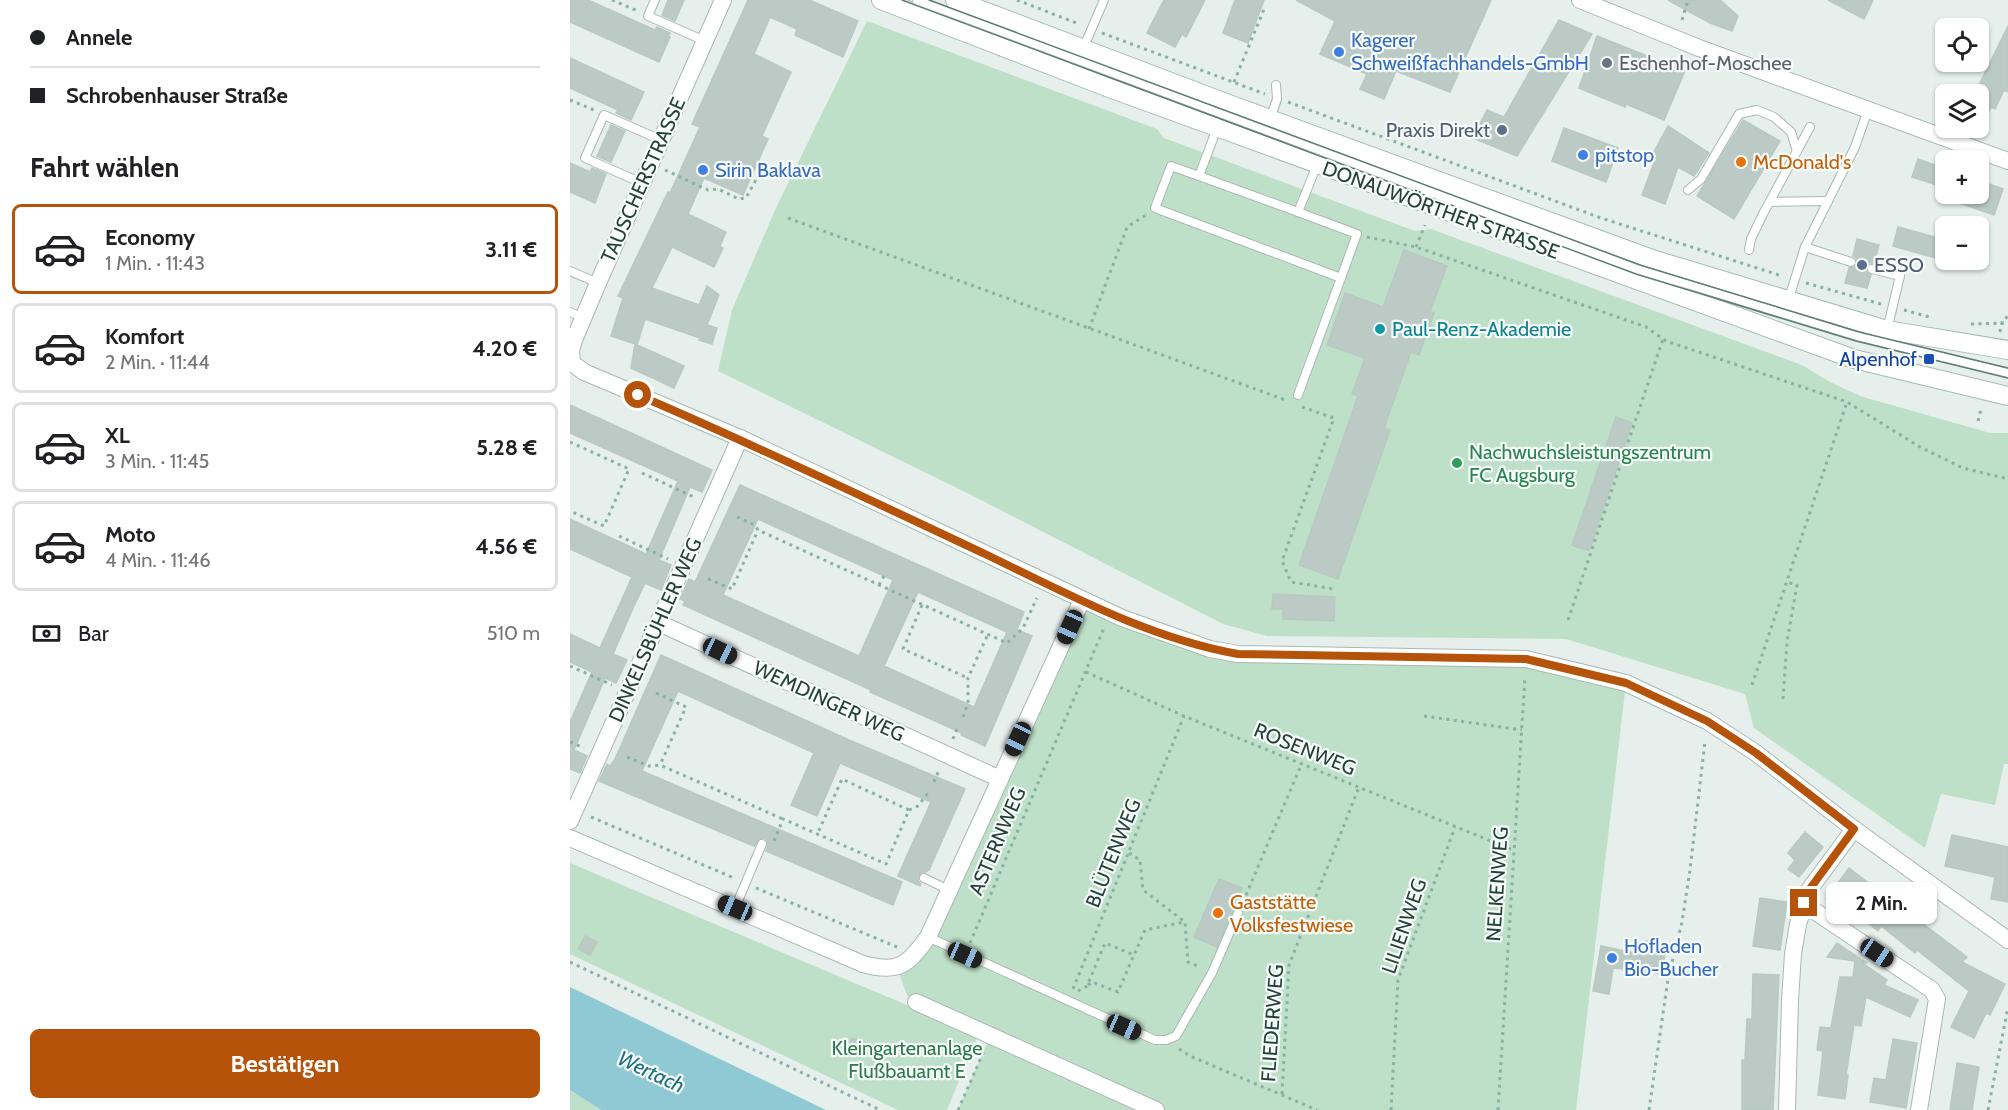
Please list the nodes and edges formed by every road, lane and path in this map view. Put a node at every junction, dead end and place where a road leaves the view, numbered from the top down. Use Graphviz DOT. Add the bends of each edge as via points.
graph roads {
  1 [pos="612,0"];
  2 [pos="655,0"];
  3 [pos="881,0"];
  4 [pos="917,0"];
  5 [pos="955,0"];
  6 [pos="1017,0"];
  7 [pos="1104,0"];
  8 [pos="1580,0"];
  9 [pos="1688,0"];
  10 [pos="720,1"];
  11 [pos="1265,7"];
  12 [pos="648,16"];
  13 [pos="1682,20"];
  14 [pos="1092,29"];
  15 [pos="705,41"];
  16 [pos="1083,49"];
  17 [pos="1234,82"];
  18 [pos="1276,85"];
  19 [pos="1277,99"];
  20 [pos="570,100"];
  21 [pos="1226,103"];
  22 [pos="1868,110"];
  23 [pos="604,115"];
  24 [pos="1270,119"];
  25 [pos="1810,127"];
  26 [pos="1217,128"];
  27 [pos="661,140"];
  28 [pos="1797,151"];
  29 [pos="2008,161"];
  30 [pos="651,163"];
  31 [pos="1317,165"];
  32 [pos="763,167"];
  33 [pos="1199,176"];
  34 [pos="642,183"];
  35 [pos="1688,190"];
  36 [pos="1828,201"];
  37 [pos="1770,202"];
  38 [pos="1155,208"];
  39 [pos="1298,212"];
  40 [pos="788,218"];
  41 [pos="1425,225"];
  42 [pos="1357,234"];
  43 [pos="1416,247"];
  44 [pos="1805,247"];
  45 [pos="1749,250"];
  46 [pos="1851,262"];
  47 [pos="1872,269"];
  48 [pos="570,271"];
  49 [pos="1341,278"];
  50 [pos="1794,280"];
  51 [pos="597,283"];
  52 [pos="1788,301"];
  53 [pos="1893,307"];
  54 [pos="577,315"];
  55 [pos="1938,319"];
  56 [pos="2008,323"];
  57 [pos="1960,325"];
  58 [pos="1089,330"];
  59 [pos="1887,330"];
  60 [pos="1662,339"];
  61 [pos="2008,350"];
  62 [pos="571,364"];
  63 [pos="2008,373"];
  64 [pos="1298,394"];
  65 [pos="2008,396"];
  66 [pos="1847,402"];
  67 [pos="740,438"];
  68 [pos="570,442"];
  69 [pos="642,473"];
  70 [pos="2008,479"];
  71 [pos="711,505"];
  72 [pos="570,511"];
  73 [pos="736,517"];
  74 [pos="758,530"];
  75 [pos="619,536"];
  76 [pos="684,566"];
  77 [pos="884,576"];
  78 [pos="708,579"];
  79 [pos="1044,582"];
  80 [pos="1787,582"];
  81 [pos="879,585"];
  82 [pos="1334,589"];
  83 [pos="1082,600"];
  84 [pos="922,605"];
  85 [pos="1568,620"];
  86 [pos="658,622"];
  87 [pos="1103,630"];
  88 [pos="988,634"];
  89 [pos="1526,659"];
  90 [pos="570,666"];
  91 [pos="1086,672"];
  92 [pos="968,678"];
  93 [pos="1524,678"];
  94 [pos="1536,681"];
  95 [pos="1752,685"];
  96 [pos="628,692"];
  97 [pos="656,693"];
  98 [pos="1783,699"];
  99 [pos="1184,716"];
  100 [pos="1424,716"];
  101 [pos="963,717"];
  102 [pos="1707,721"];
  103 [pos="1522,730"];
  104 [pos="627,757"];
  105 [pos="1302,763"];
  106 [pos="660,765"];
  107 [pos="1000,779"];
  108 [pos="1359,787"];
  109 [pos="928,793"];
  110 [pos="909,810"];
  111 [pos="783,819"];
  112 [pos="570,821"];
  113 [pos="1455,827"];
  114 [pos="1854,829"];
  115 [pos="817,835"];
  116 [pos="570,838"];
  117 [pos="762,844"];
  118 [pos="772,845"];
  119 [pos="1513,850"];
  120 [pos="1129,853"];
  121 [pos="924,878"];
  122 [pos="756,887"];
  123 [pos="949,890"];
  124 [pos="1804,903"];
  125 [pos="740,910"];
  126 [pos="1238,914"];
  127 [pos="1185,922"];
  128 [pos="928,937"];
  129 [pos="2008,940"];
  130 [pos="965,955"];
  131 [pos="1134,955"];
  132 [pos="570,962"];
  133 [pos="1212,973"];
  134 [pos="1087,986"];
  135 [pos="916,1002"];
  136 [pos="2008,1006"];
  137 [pos="991,1034"];
  138 [pos="1166,1040"];
  139 [pos="1282,1094"];
  140 [pos="880,1110"];
  141 [pos="958,1110"];
  142 [pos="1156,1110"];
  143 [pos="1317,1110"];
  144 [pos="1390,1110"];
  145 [pos="1498,1110"];
  146 [pos="1649,1110"];
  147 [pos="1787,1110"];
  148 [pos="1919,1110"];
  149 [pos="1988,1110"];
  1 -- 12 [label="path"];
  2 -- 12 [label="lane"];
  3 -- 26 [label="main road, DONAUWÖRTHER STRASSE"];
  4 -- 63 [label="lane" via="1638,269 1857,336"];
  5 -- 16 [label="main road, DONAUWÖRTHER STRASSE"];
  6 -- 14 [label="path"];
  7 -- 14 [label="lane"];
  8 -- 22 [label="street"];
  9 -- 13 [label="path"];
  10 -- 15 [label="street, TAUSCHERSTRASSE"];
  11 -- 17 [label="path"];
  12 -- 15 [label="lane"];
  14 -- 16 [label="lane"];
  14 -- 17 [label="path"];
  15 -- 27 [label="street, TAUSCHERSTRASSE"];
  16 -- 21 [label="main road, DONAUWÖRTHER STRASSE"];
  17 -- 19 [label="path"];
  17 -- 21 [label="path"];
  18 -- 19 [label="lane"];
  19 -- 24 [label="lane"];
  19 -- 50 [label="path" via="1600,218"];
  20 -- 23 [label="path"];
  21 -- 24 [label="main road, DONAUWÖRTHER STRASSE"];
  22 -- 29 [label="street"];
  22 -- 36 [label="lane"];
  23 -- 27 [label="lane"];
  23 -- 34 [label="lane" via="585,158"];
  24 -- 52 [label="main road, DONAUWÖRTHER STRASSE" via="1652,259"];
  25 -- 28 [label="lane"];
  26 -- 31 [label="main road, DONAUWÖRTHER STRASSE"];
  26 -- 33 [label="lane"];
  27 -- 30 [label="street, TAUSCHERSTRASSE"];
  28 -- 35 [label="lane" via="1791,132 1774,117 1757,110 1739,114 1701,179"];
  28 -- 37 [label="lane"];
  30 -- 32 [label="path" via="708,190 718,189 739,199 746,198"];
  30 -- 34 [label="street, TAUSCHERSTRASSE"];
  31 -- 39 [label="lane"];
  31 -- 65 [label="main road, DONAUWÖRTHER STRASSE" via="1854,359"];
  33 -- 38 [label="lane" via="1171,166"];
  33 -- 39 [label="lane"];
  34 -- 51 [label="street, TAUSCHERSTRASSE"];
  36 -- 37 [label="lane"];
  36 -- 44 [label="lane"];
  37 -- 45 [label="lane"];
  38 -- 49 [label="lane"];
  38 -- 58 [label="path" via="1127,227"];
  39 -- 42 [label="lane"];
  40 -- 58 [label="path"];
  41 -- 43 [label="path"];
  42 -- 43 [label="path"];
  42 -- 49 [label="lane"];
  43 -- 60 [label="path" via="1646,327"];
  44 -- 46 [label="lane"];
  44 -- 50 [label="lane"];
  47 -- 53 [label="lane" via="1900,276"];
  48 -- 51 [label="lane"];
  49 -- 64 [label="lane"];
  50 -- 52 [label="lane"];
  50 -- 53 [label="path"];
  51 -- 54 [label="street, TAUSCHERSTRASSE"];
  52 -- 59 [label="main road, DONAUWÖRTHER STRASSE"];
  53 -- 55 [label="path"];
  53 -- 59 [label="lane"];
  54 -- 62 [label="street, TAUSCHERSTRASSE"];
  56 -- 57 [label="path"];
  58 -- 82 [label="path" via="1334,418 1282,561 1291,582"];
  59 -- 61 [label="main road, DONAUWÖRTHER STRASSE"];
  60 -- 66 [label="path"];
  60 -- 85 [label="path"];
  62 -- 67 [label="street"];
  66 -- 70 [label="path" via="1920,447 1963,468"];
  66 -- 80 [label="path"];
  67 -- 71 [label="street, DINKELSBÜHLER WEG"];
  67 -- 79 [label="street"];
  68 -- 72 [label="path" via="629,469 604,526"];
  69 -- 71 [label="path"];
  71 -- 76 [label="street, DINKELSBÜHLER WEG"];
  73 -- 74 [label="path"];
  74 -- 78 [label="path" via="732,589"];
  74 -- 81 [label="path"];
  75 -- 76 [label="path"];
  76 -- 86 [label="street, DINKELSBÜHLER WEG"];
  77 -- 81 [label="path"];
  79 -- 83 [label="street"];
  79 -- 88 [label="path" via="1023,628 1008,643"];
  80 -- 95 [label="path"];
  80 -- 98 [label="path" via="1797,585 1786,642"];
  81 -- 84 [label="path"];
  83 -- 89 [label="street" via="1210,649 1238,654"];
  83 -- 107 [label="street"];
  84 -- 88 [label="path"];
  84 -- 92 [label="path" via="903,649"];
  86 -- 96 [label="street, DINKELSBÜHLER WEG"];
  86 -- 107 [label="street, WEMDINGER WEG"];
  87 -- 91 [label="path, ASTERNWEG"];
  88 -- 92 [label="path"];
  89 -- 93 [label="path, NELKENWEG"];
  89 -- 102 [label="street" via="1626,683"];
  90 -- 96 [label="path"];
  91 -- 99 [label="path, ROSENWEG"];
  91 -- 130 [label="path, ASTERNWEG"];
  92 -- 101 [label="path" via="968,703"];
  93 -- 94 [label="path"];
  93 -- 103 [label="path, NELKENWEG"];
  96 -- 112 [label="street, DINKELSBÜHLER WEG"];
  97 -- 106 [label="path" via="686,707"];
  99 -- 105 [label="path, ROSENWEG"];
  99 -- 120 [label="path, BLÜTENWEG"];
  100 -- 103 [label="path"];
  102 -- 114 [label="street" via="1756,753"];
  102 -- 146 [label="path" via="1690,870 1668,979"];
  103 -- 119 [label="path, NELKENWEG"];
  104 -- 106 [label="path" via="649,766"];
  105 -- 108 [label="path, ROSENWEG"];
  105 -- 126 [label="path"];
  106 -- 111 [label="path"];
  107 -- 123 [label="street"];
  108 -- 113 [label="path, ROSENWEG"];
  108 -- 139 [label="path, FLIEDERWEG" via="1289,965"];
  109 -- 110 [label="path" via="918,806"];
  110 -- 115 [label="path" via="886,864"];
  110 -- 115 [label="path" via="842,779"];
  111 -- 115 [label="path"];
  111 -- 118 [label="path"];
  113 -- 119 [label="path, ROSENWEG"];
  113 -- 144 [label="path, LILIENWEG" via="1398,980"];
  114 -- 124 [label="street" via="1809,890"];
  114 -- 129 [label="street"];
  116 -- 125 [label="street"];
  117 -- 125 [label="lane"];
  119 -- 145 [label="path, NELKENWEG"];
  120 -- 127 [label="path" via="1140,860 1143,890"];
  120 -- 134 [label="path, BLÜTENWEG" via="1073,991"];
  121 -- 123 [label="lane"];
  122 -- 125 [label="path"];
  123 -- 128 [label="street"];
  124 -- 147 [label="street" via="1793,954"];
  124 -- 148 [label="street" via="1932,990 1936,999"];
  125 -- 128 [label="street" via="879,969 905,964"];
  126 -- 133 [label="lane"];
  127 -- 131 [label="path" via="1145,930"];
  127 -- 133 [label="path" via="1188,962"];
  128 -- 130 [label="lane"];
  130 -- 138 [label="lane" via="1155,1040"];
  131 -- 134 [label="path" via="1118,992 1092,982"];
  131 -- 134 [label="path" via="1105,943"];
  132 -- 140 [label="path"];
  133 -- 138 [label="lane" via="1176,1036"];
  135 -- 137 [label="street"];
  136 -- 149 [label="path"];
  137 -- 141 [label="path"];
  137 -- 142 [label="street"];
  138 -- 139 [label="path" via="1190,1056"];
  139 -- 143 [label="path"];
}
